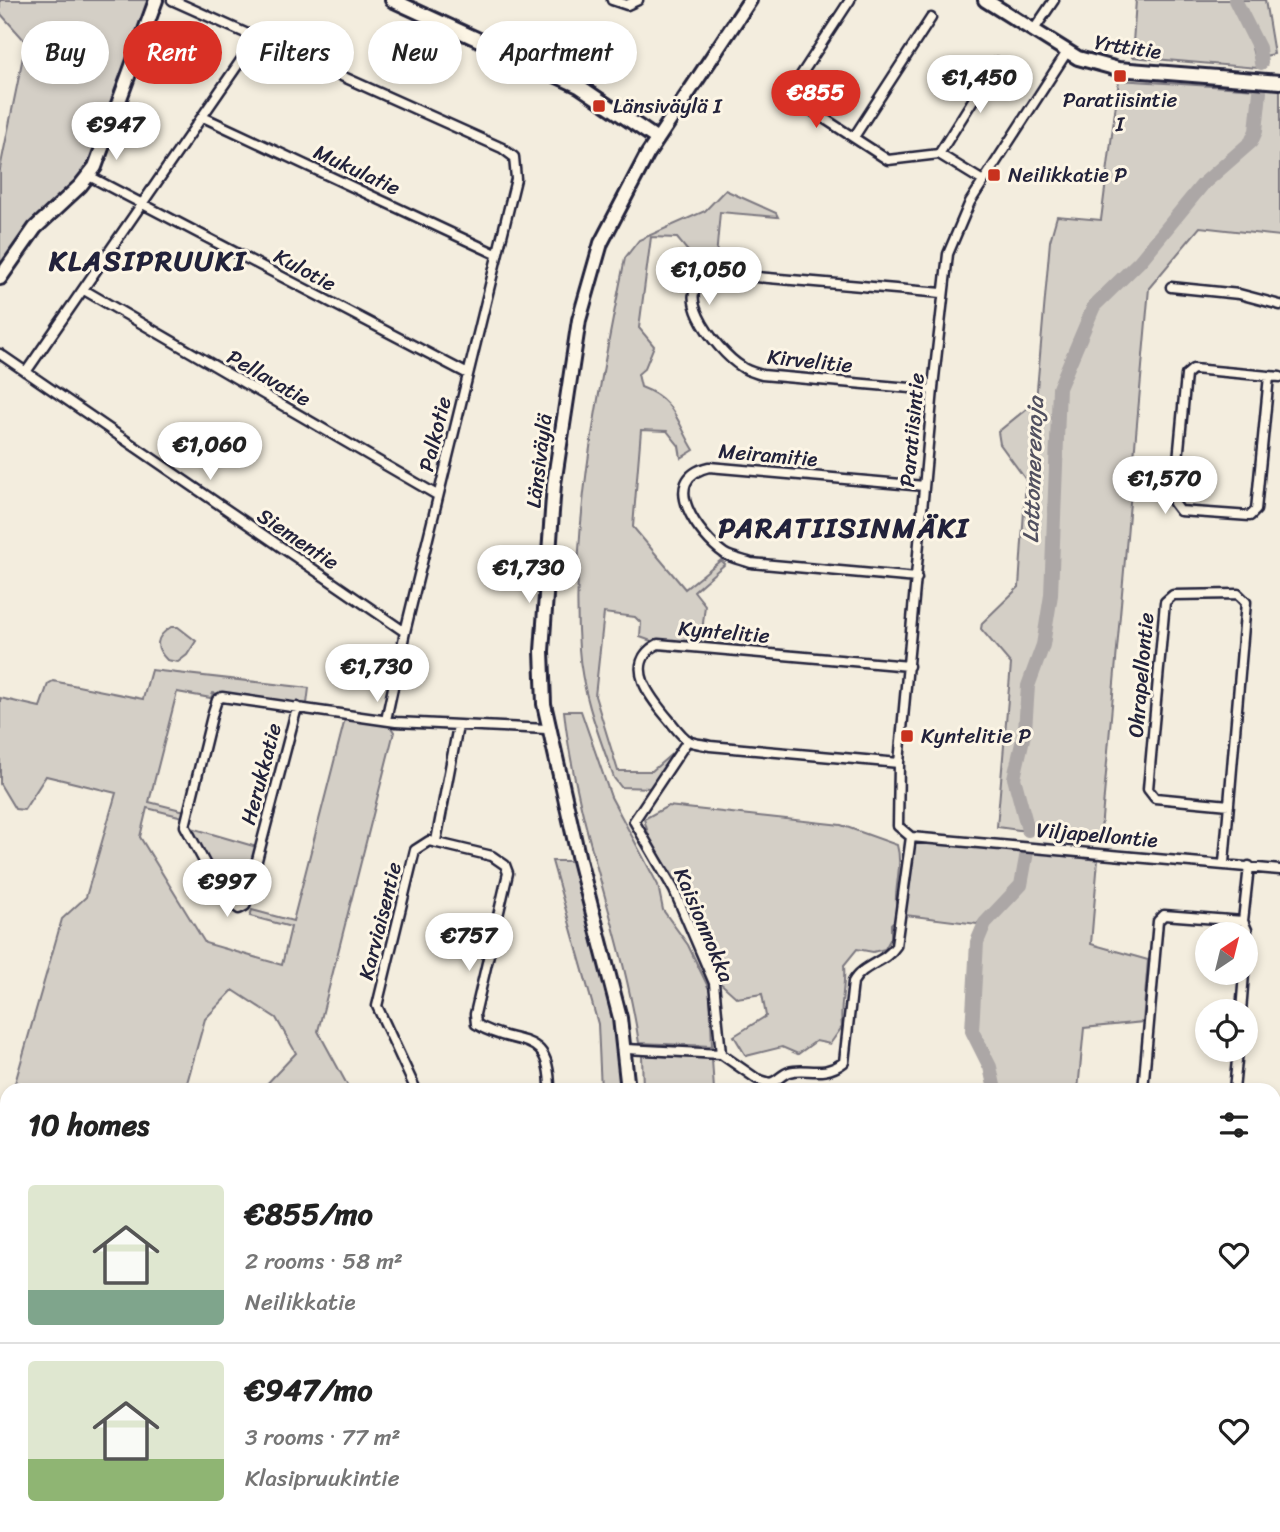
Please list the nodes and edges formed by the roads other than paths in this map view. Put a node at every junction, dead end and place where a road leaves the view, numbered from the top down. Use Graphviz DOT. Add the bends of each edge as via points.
graph roads {
  1 [pos="156,0"];
  2 [pos="172,0"];
  3 [pos="392,0"];
  4 [pos="612,0"];
  5 [pos="638,0"];
  6 [pos="750,0"];
  7 [pos="850,0"];
  8 [pos="985,0"];
  9 [pos="1054,0"];
  10 [pos="931,18"];
  11 [pos="236,28"];
  12 [pos="1033,31"];
  13 [pos="1067,52"];
  14 [pos="997,62"];
  15 [pos="236,68"];
  16 [pos="354,81"];
  17 [pos="1280,82"];
  18 [pos="203,117"];
  19 [pos="854,137"];
  20 [pos="657,139"];
  21 [pos="939,154"];
  22 [pos="89,176"];
  23 [pos="983,181"];
  24 [pos="142,205"];
  25 [pos="496,254"];
  26 [pos="0,278"];
  27 [pos="1171,287"];
  28 [pos="84,290"];
  29 [pos="942,293"];
  30 [pos="1280,305"];
  31 [pos="0,355"];
  32 [pos="26,372"];
  33 [pos="468,374"];
  34 [pos="1269,376"];
  35 [pos="1280,377"];
  36 [pos="933,390"];
  37 [pos="924,486"];
  38 [pos="438,495"];
  39 [pos="916,578"];
  40 [pos="405,632"];
  41 [pos="909,666"];
  42 [pos="297,707"];
  43 [pos="386,720"];
  44 [pos="458,726"];
  45 [pos="547,729"];
  46 [pos="688,740"];
  47 [pos="899,763"];
  48 [pos="1229,805"];
  49 [pos="911,837"];
  50 [pos="436,842"];
  51 [pos="1224,863"];
  52 [pos="1249,866"];
  53 [pos="1280,870"];
  54 [pos="1243,921"];
  55 [pos="626,1049"];
  56 [pos="721,1054"];
  57 [pos="1237,1062"];
  58 [pos="413,1083"];
  59 [pos="550,1083"];
  60 [pos="628,1083"];
  61 [pos="1144,1083"];
  62 [pos="1235,1083"];
  1 -- 22 [label="main road" via="102,153"];
  2 -- 11 [label="street"];
  3 -- 20 [label="main road" via="579,86"];
  4 -- 5 [label="street" via="627,5"];
  6 -- 20 [label="main road, Länsiväylä"];
  7 -- 19 [label="street" via="788,95"];
  8 -- 12 [label="main road, Yrttitie"];
  9 -- 12 [label="street"];
  10 -- 19 [label="street"];
  12 -- 13 [label="main road, Yrttitie"];
  13 -- 17 [label="main road, Yrttitie" via="1118,69"];
  13 -- 23 [label="street, Paratiisintie"];
  14 -- 21 [label="street"];
  15 -- 18 [label="street"];
  16 -- 25 [label="street, Palkotie" via="514,157 516,179"];
  18 -- 24 [label="street"];
  18 -- 25 [label="street, Mukulatie"];
  19 -- 21 [label="street" via="888,160"];
  20 -- 45 [label="main road, Länsiväylä" via="601,243 579,320 554,484 542,651"];
  21 -- 23 [label="street"];
  22 -- 24 [label="street, Kulotie"];
  22 -- 26 [label="main road" via="35,228"];
  23 -- 29 [label="street, Paratiisintie" via="948,254"];
  24 -- 28 [label="street"];
  24 -- 33 [label="street, Kulotie"];
  25 -- 33 [label="street, Palkotie"];
  27 -- 30 [label="street" via="1239,293"];
  28 -- 32 [label="street"];
  28 -- 38 [label="street, Pellavatie"];
  29 -- 36 [label="street, Paratiisintie"];
  29 -- 36 [label="street, Kirvelitie" via="721,274 701,280 693,301 697,316 743,368 762,375"];
  31 -- 32 [label="street, Siementie"];
  32 -- 40 [label="street, Siementie"];
  33 -- 38 [label="street, Palkotie"];
  34 -- 34 [label="street" via="1193,369 1186,375 1174,503 1180,511 1250,516 1255,510"];
  34 -- 35 [label="street"];
  36 -- 37 [label="street, Paratiisintie"];
  37 -- 39 [label="street, Paratiisintie"];
  37 -- 39 [label="street, Meiramitie" via="709,467 695,470 685,482 683,497 688,510 726,555 751,563"];
  38 -- 40 [label="street, Palkotie"];
  39 -- 41 [label="street, Paratiisintie"];
  40 -- 43 [label="street, Palkotie"];
  41 -- 46 [label="street, Kyntelitie" via="658,645 644,658 640,680 647,695"];
  41 -- 47 [label="street, Paratiisintie"];
  42 -- 42 [label="street, Herukkatie" via="217,700 185,826 223,897 239,909 245,906"];
  42 -- 43 [label="street"];
  43 -- 44 [label="street"];
  44 -- 45 [label="street"];
  44 -- 50 [label="street"];
  45 -- 55 [label="main road, Länsiväylä"];
  46 -- 47 [label="street" via="710,746"];
  46 -- 56 [label="street, Kaisionnokka" via="634,821 674,890 714,982"];
  47 -- 49 [label="street, Paratiisintie" via="897,819 902,833"];
  48 -- 48 [label="street, Ohrapellontie" via="1246,603 1238,594 1172,595 1165,602 1148,789 1155,798"];
  48 -- 51 [label="street, Ohrapellontie"];
  49 -- 51 [label="street, Viljapellontie"];
  49 -- 56 [label="street" via="896,946 853,982 844,1062 816,1072 790,1071 770,1083"];
  50 -- 58 [label="street, Karviaisentie" via="415,849 377,1006"];
  50 -- 59 [label="street" via="492,856 505,865 508,873 476,1024 534,1042 546,1054"];
  51 -- 52 [label="street, Viljapellontie"];
  52 -- 53 [label="street, Viljapellontie"];
  52 -- 54 [label="street"];
  54 -- 61 [label="street" via="1164,915 1158,921"];
  55 -- 56 [label="street"];
  55 -- 60 [label="main road, Länsiväylä"];
  57 -- 62 [label="street"];
}
